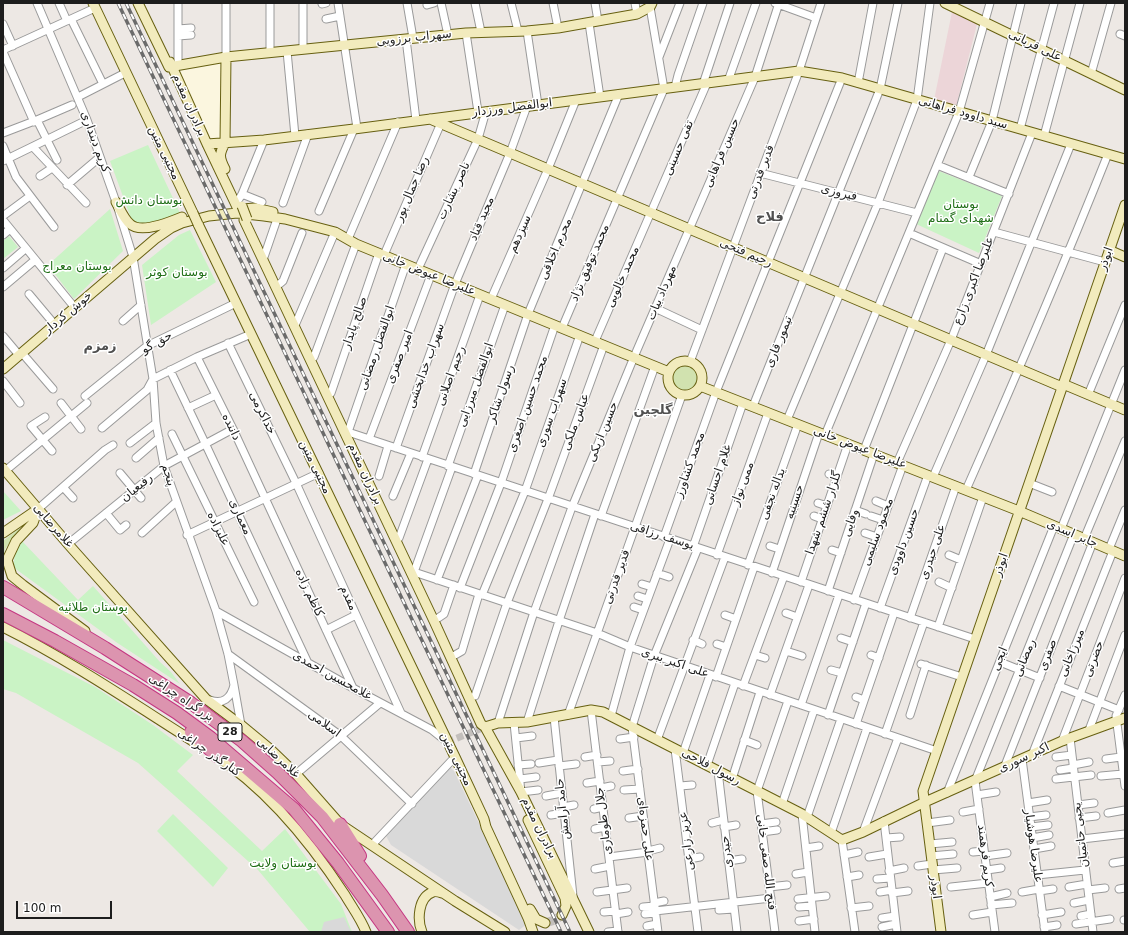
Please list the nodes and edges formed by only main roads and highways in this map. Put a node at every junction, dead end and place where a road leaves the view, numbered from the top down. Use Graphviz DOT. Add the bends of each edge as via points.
graph roads {
  1 [pos="3,587"];
  2 [pos="3,614"];
  3 [pos="94,662"];
  4 [pos="217,756"];
  5 [pos="340,824"];
  6 [pos="338,863"];
  7 [pos="382,895"];
  8 [pos="380,932"];
  9 [pos="388,932"];
  10 [pos="408,932"];
  1 -- 7 [label="highway, بزرگراه چراغی / 28" via="191,703 242,741 322,817"];
  2 -- 3 [label="highway, بزرگراه چراغی / 28"];
  3 -- 4 [label="highway" via="122,686 195,735"];
  3 -- 6 [label="highway, بزرگراه چراغی / 28" via="177,713 212,738 294,809"];
  5 -- 7 [label="highway"];
  6 -- 8 [label="highway, بزرگراه چراغی" via="339,870"];
  6 -- 9 [label="highway, بزرگراه چراغی / 28"];
  7 -- 10 [label="highway, بزرگراه چراغی / 28"];
}
